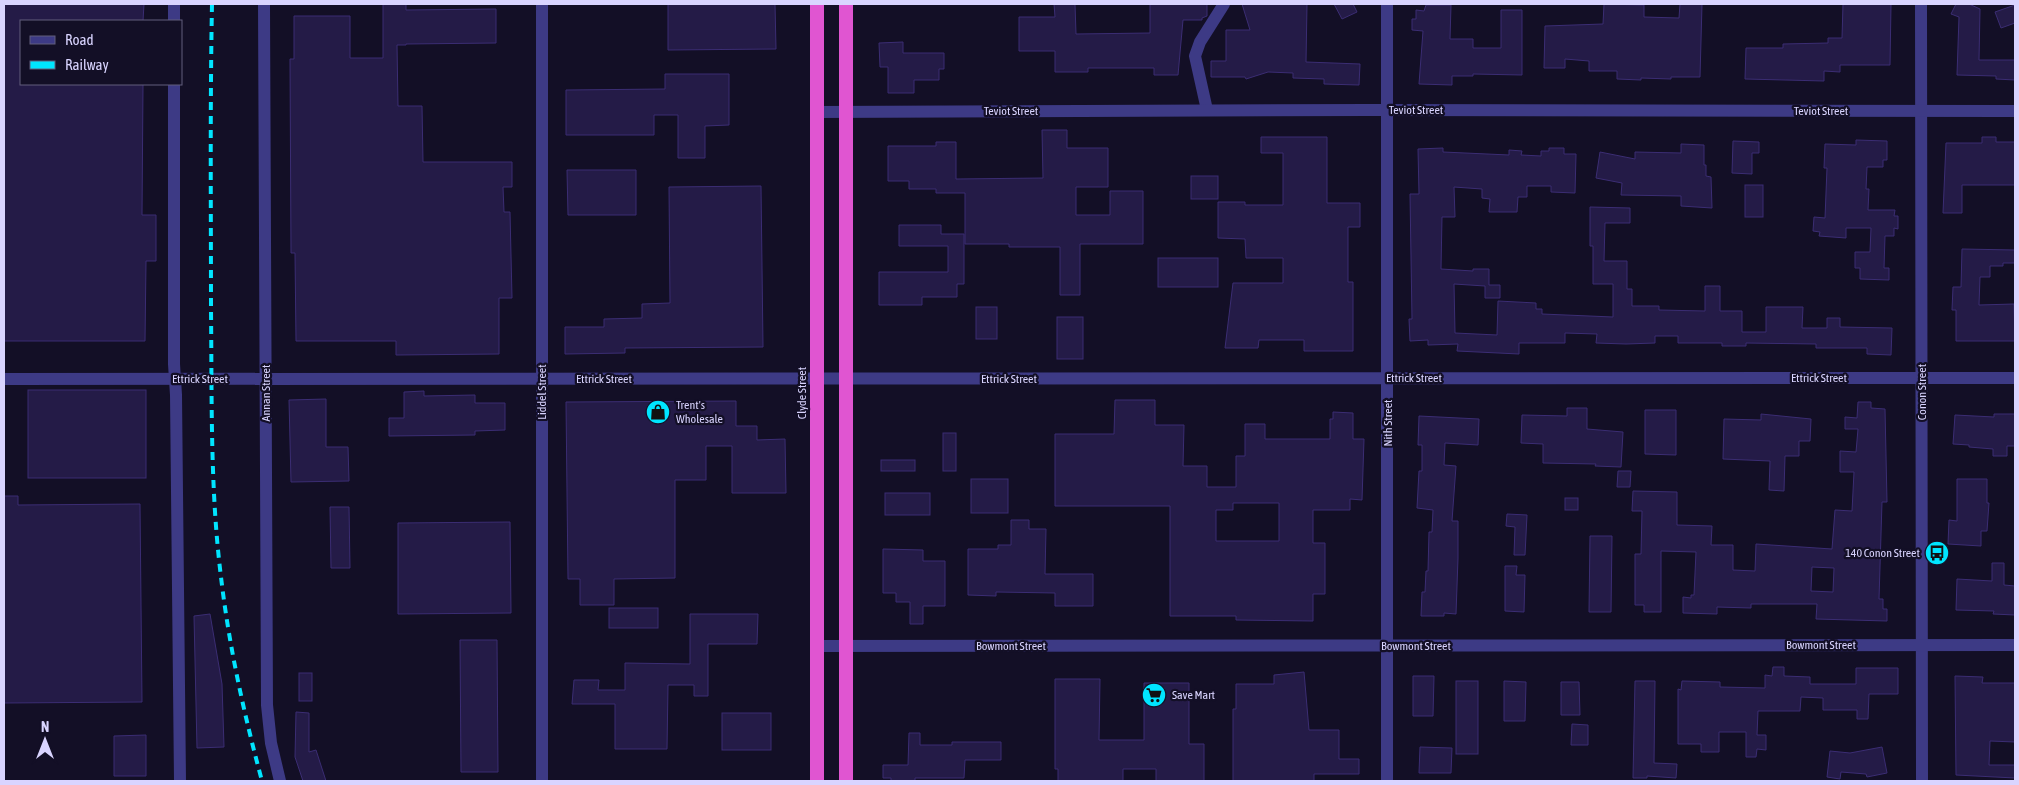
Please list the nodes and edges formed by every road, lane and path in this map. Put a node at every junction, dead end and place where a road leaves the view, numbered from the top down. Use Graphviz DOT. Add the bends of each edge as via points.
graph roads {
  1 [pos="174,4"];
  2 [pos="264,4"];
  3 [pos="542,4"];
  4 [pos="818,4"];
  5 [pos="846,4"];
  6 [pos="1224,4"];
  7 [pos="1387,4"];
  8 [pos="1921,4"];
  9 [pos="174,20"];
  10 [pos="174,85"];
  11 [pos="1207,110"];
  12 [pos="1387,110"];
  13 [pos="1922,111"];
  14 [pos="2015,111"];
  15 [pos="817,112"];
  16 [pos="846,112"];
  17 [pos="1388,378"];
  18 [pos="1922,378"];
  19 [pos="2015,378"];
  20 [pos="4,379"];
  21 [pos="175,379"];
  22 [pos="266,379"];
  23 [pos="542,379"];
  24 [pos="817,379"];
  25 [pos="846,379"];
  26 [pos="1922,645"];
  27 [pos="2015,645"];
  28 [pos="817,646"];
  29 [pos="846,646"];
  30 [pos="1387,646"];
  31 [pos="180,781"];
  32 [pos="280,781"];
  33 [pos="542,781"];
  34 [pos="817,781"];
  35 [pos="846,781"];
  36 [pos="1387,781"];
  37 [pos="1922,781"];
  1 -- 9 [label="street"];
  2 -- 22 [label="street, Annan Street"];
  3 -- 23 [label="street, Liddel Street"];
  4 -- 15 [label="highway, Clyde Street"];
  5 -- 16 [label="highway"];
  6 -- 11 [label="street" via="1195,56"];
  7 -- 12 [label="street, Nith Street"];
  8 -- 13 [label="street, Conon Street"];
  10 -- 21 [label="street"];
  11 -- 12 [label="street, Teviot Street"];
  11 -- 16 [label="street, Teviot Street"];
  12 -- 13 [label="street, Teviot Street"];
  12 -- 17 [label="street, Nith Street"];
  13 -- 14 [label="street, Teviot Street"];
  13 -- 18 [label="street, Conon Street"];
  15 -- 16 [label="street, Teviot Street"];
  15 -- 24 [label="highway, Clyde Street"];
  16 -- 25 [label="highway"];
  17 -- 18 [label="street, Ettrick Street"];
  17 -- 25 [label="street, Ettrick Street"];
  17 -- 30 [label="street, Nith Street"];
  18 -- 19 [label="street, Ettrick Street"];
  18 -- 26 [label="street, Conon Street"];
  20 -- 21 [label="street, Ettrick Street"];
  21 -- 22 [label="street, Ettrick Street"];
  21 -- 31 [label="street"];
  22 -- 23 [label="street, Ettrick Street"];
  22 -- 32 [label="street, Annan Street" via="267,705"];
  23 -- 24 [label="street, Ettrick Street"];
  23 -- 33 [label="street, Liddel Street"];
  24 -- 25 [label="street, Ettrick Street"];
  24 -- 28 [label="highway, Clyde Street"];
  25 -- 29 [label="highway"];
  26 -- 27 [label="street, Bowmont Street"];
  26 -- 30 [label="street, Bowmont Street"];
  26 -- 37 [label="street, Conon Street"];
  28 -- 29 [label="street, Bowmont Street"];
  28 -- 34 [label="highway, Clyde Street"];
  29 -- 30 [label="street, Bowmont Street"];
  29 -- 35 [label="highway"];
  30 -- 36 [label="street, Nith Street"];
}
